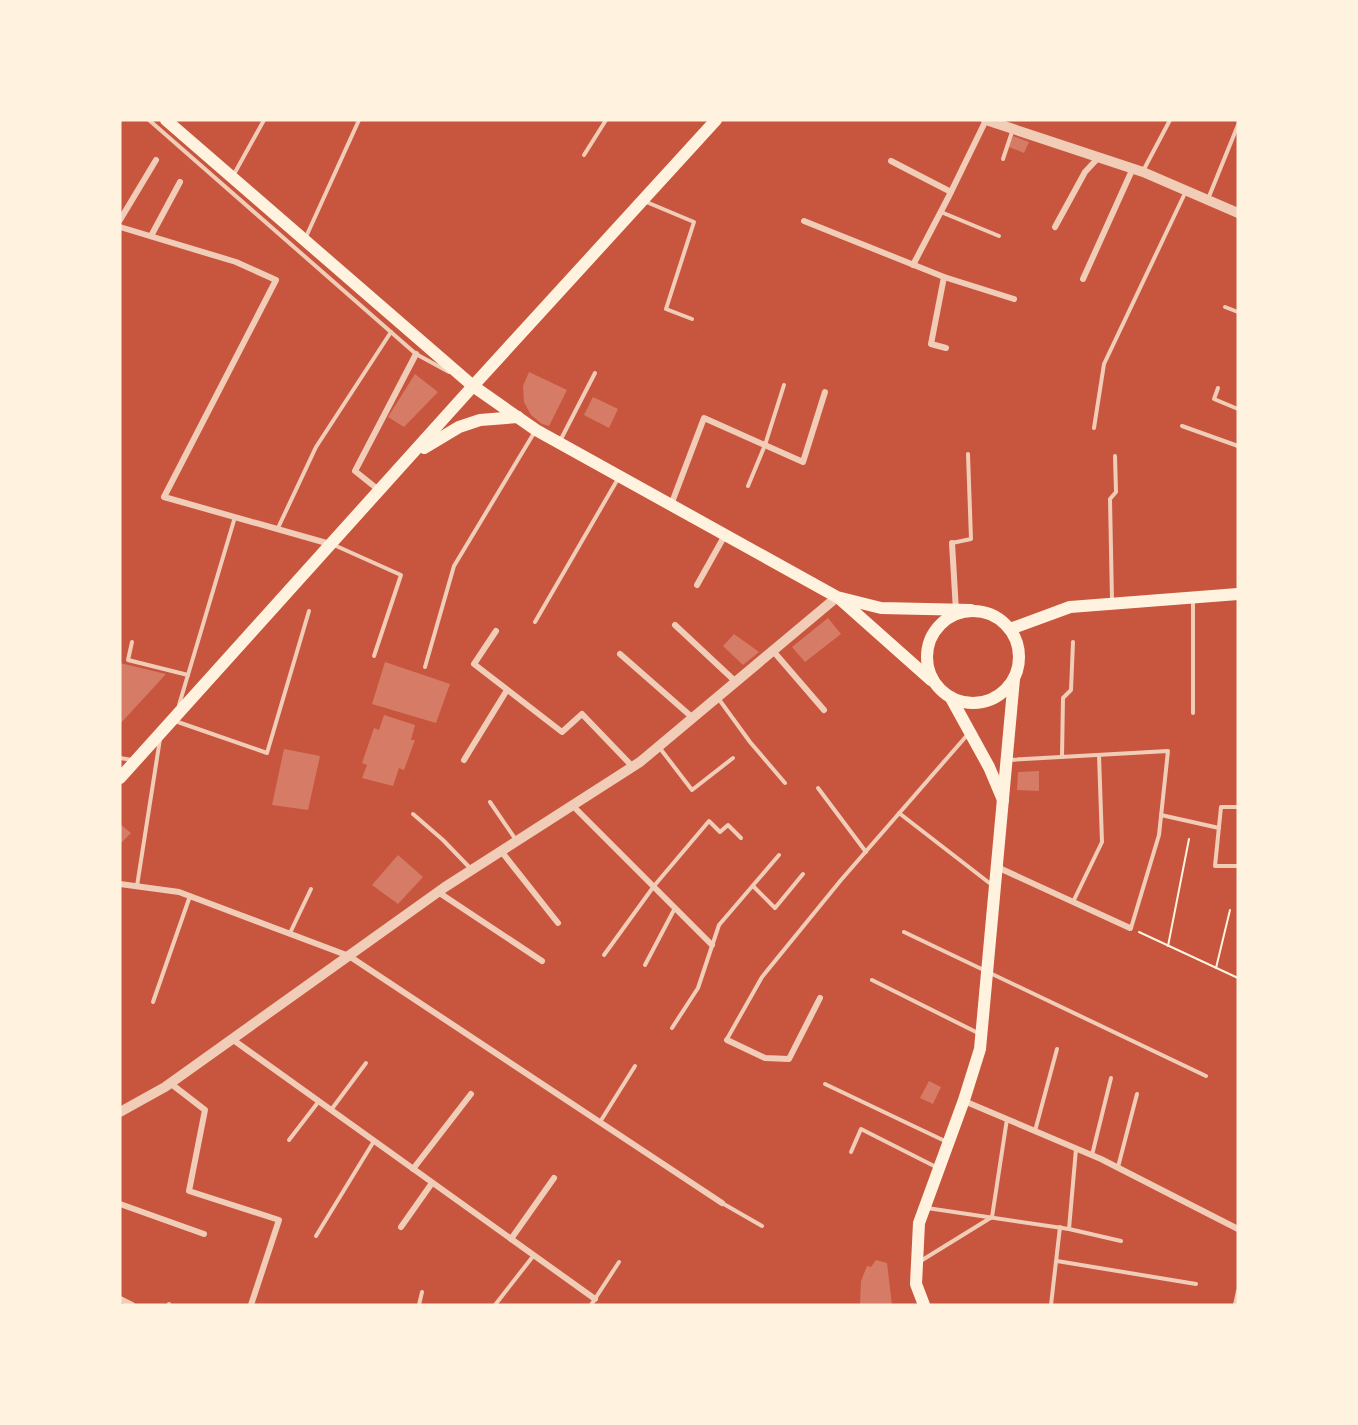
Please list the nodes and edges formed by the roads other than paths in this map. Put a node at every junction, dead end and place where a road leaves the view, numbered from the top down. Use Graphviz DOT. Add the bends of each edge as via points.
graph roads {
  1 [pos="149,120"];
  2 [pos="264,120"];
  3 [pos="358,120"];
  4 [pos="606,120"];
  5 [pos="716,120"];
  6 [pos="986,120"];
  7 [pos="1170,120"];
  8 [pos="171,122"];
  9 [pos="1238,125"];
  10 [pos="1013,129"];
  11 [pos="584,155"];
  12 [pos="1099,157"];
  13 [pos="1003,159"];
  14 [pos="156,160"];
  15 [pos="891,161"];
  16 [pos="1138,170"];
  17 [pos="232,177"];
  18 [pos="180,182"];
  19 [pos="1186,190"];
  20 [pos="951,192"];
  21 [pos="643,200"];
  22 [pos="1208,200"];
  23 [pos="941,212"];
  24 [pos="1238,213"];
  25 [pos="120,220"];
  26 [pos="804,221"];
  27 [pos="120,227"];
  28 [pos="1055,227"];
  29 [pos="151,236"];
  30 [pos="999,236"];
  31 [pos="304,239"];
  32 [pos="913,265"];
  33 [pos="944,277"];
  34 [pos="1083,279"];
  35 [pos="1014,299"];
  36 [pos="1225,306"];
  37 [pos="1238,312"];
  38 [pos="692,319"];
  39 [pos="391,332"];
  40 [pos="946,348"];
  41 [pos="416,354"];
  42 [pos="595,373"];
  43 [pos="784,385"];
  44 [pos="472,386"];
  45 [pos="1218,388"];
  46 [pos="825,392"];
  47 [pos="1238,409"];
  48 [pos="518,417"];
  49 [pos="1182,426"];
  50 [pos="1094,428"];
  51 [pos="536,429"];
  52 [pos="560,442"];
  53 [pos="765,445"];
  54 [pos="1238,446"];
  55 [pos="968,454"];
  56 [pos="1115,456"];
  57 [pos="402,466"];
  58 [pos="620,477"];
  59 [pos="748,486"];
  60 [pos="380,490"];
  61 [pos="671,505"];
  62 [pos="235,517"];
  63 [pos="277,529"];
  64 [pos="725,535"];
  65 [pos="952,543"];
  66 [pos="331,544"];
  67 [pos="697,585"];
  68 [pos="1238,594"];
  69 [pos="837,597"];
  70 [pos="1192,598"];
  71 [pos="1112,604"];
  72 [pos="971,610"];
  73 [pos="309,611"];
  74 [pos="956,611"];
  75 [pos="535,622"];
  76 [pos="675,625"];
  77 [pos="1010,629"];
  78 [pos="496,631"];
  79 [pos="132,642"];
  80 [pos="1073,642"];
  81 [pos="774,652"];
  82 [pos="620,654"];
  83 [pos="374,656"];
  84 [pos="425,667"];
  85 [pos="188,675"];
  86 [pos="1014,679"];
  87 [pos="736,682"];
  88 [pos="933,682"];
  89 [pos="507,690"];
  90 [pos="718,698"];
  91 [pos="951,698"];
  92 [pos="824,710"];
  93 [pos="1193,712"];
  94 [pos="174,717"];
  95 [pos="693,718"];
  96 [pos="161,732"];
  97 [pos="969,732"];
  98 [pos="659,746"];
  99 [pos="1099,755"];
  100 [pos="1062,757"];
  101 [pos="120,758"];
  102 [pos="733,758"];
  103 [pos="136,760"];
  104 [pos="464,760"];
  105 [pos="1006,760"];
  106 [pos="632,766"];
  107 [pos="120,778"];
  108 [pos="785,783"];
  109 [pos="818,788"];
  110 [pos="1003,801"];
  111 [pos="490,802"];
  112 [pos="572,805"];
  113 [pos="1238,807"];
  114 [pos="899,813"];
  115 [pos="413,814"];
  116 [pos="1161,815"];
  117 [pos="1219,828"];
  118 [pos="741,838"];
  119 [pos="517,840"];
  120 [pos="501,851"];
  121 [pos="866,852"];
  122 [pos="779,855"];
  123 [pos="1238,866"];
  124 [pos="997,867"];
  125 [pos="472,870"];
  126 [pos="803,874"];
  127 [pos="120,884"];
  128 [pos="137,886"];
  129 [pos="654,886"];
  130 [pos="753,886"];
  131 [pos="995,887"];
  132 [pos="310,889"];
  133 [pos="438,892"];
  134 [pos="190,896"];
  135 [pos="1073,902"];
  136 [pos="675,908"];
  137 [pos="558,923"];
  138 [pos="1130,928"];
  139 [pos="904,932"];
  140 [pos="290,934"];
  141 [pos="712,945"];
  142 [pos="604,955"];
  143 [pos="349,956"];
  144 [pos="542,961"];
  145 [pos="645,965"];
  146 [pos="987,970"];
  147 [pos="872,980"];
  148 [pos="820,998"];
  149 [pos="153,1002"];
  150 [pos="672,1028"];
  151 [pos="981,1035"];
  152 [pos="232,1040"];
  153 [pos="727,1040"];
  154 [pos="1057,1048"];
  155 [pos="366,1063"];
  156 [pos="635,1066"];
  157 [pos="1206,1076"];
  158 [pos="1111,1078"];
  159 [pos="170,1083"];
  160 [pos="825,1084"];
  161 [pos="471,1094"];
  162 [pos="1137,1094"];
  163 [pos="964,1100"];
  164 [pos="319,1101"];
  165 [pos="331,1110"];
  166 [pos="120,1112"];
  167 [pos="1007,1119"];
  168 [pos="600,1122"];
  169 [pos="1035,1131"];
  170 [pos="289,1140"];
  171 [pos="374,1141"];
  172 [pos="948,1142"];
  173 [pos="1076,1148"];
  174 [pos="851,1152"];
  175 [pos="1092,1155"];
  176 [pos="939,1168"];
  177 [pos="1118,1168"];
  178 [pos="413,1169"];
  179 [pos="554,1178"];
  180 [pos="432,1183"];
  181 [pos="722,1203"];
  182 [pos="121,1207"];
  183 [pos="924,1208"];
  184 [pos="992,1217"];
  185 [pos="762,1226"];
  186 [pos="401,1227"];
  187 [pos="1060,1227"];
  188 [pos="1069,1229"];
  189 [pos="1238,1229"];
  190 [pos="204,1234"];
  191 [pos="316,1236"];
  192 [pos="511,1239"];
  193 [pos="1121,1241"];
  194 [pos="534,1255"];
  195 [pos="1057,1261"];
  196 [pos="619,1262"];
  197 [pos="916,1264"];
  198 [pos="1196,1284"];
  199 [pos="422,1292"];
  200 [pos="1238,1292"];
  201 [pos="120,1299"];
  202 [pos="595,1299"];
  203 [pos="132,1305"];
  204 [pos="251,1305"];
  205 [pos="419,1305"];
  206 [pos="495,1305"];
  207 [pos="591,1305"];
  208 [pos="924,1305"];
  209 [pos="1052,1305"];
  210 [pos="1235,1305"];
  1 -- 39 [label="lane"];
  2 -- 17 [label="lane"];
  3 -- 31 [label="lane"];
  4 -- 11 [label="lane"];
  5 -- 21 [label="main road"];
  6 -- 10 [label="street"];
  6 -- 20 [label="street"];
  7 -- 16 [label="lane"];
  8 -- 17 [label="main road"];
  9 -- 22 [label="lane"];
  10 -- 12 [label="street"];
  10 -- 13 [label="lane"];
  12 -- 16 [label="street"];
  12 -- 28 [label="street" via="1085,172"];
  14 -- 25 [label="street"];
  15 -- 20 [label="street"];
  16 -- 19 [label="street"];
  16 -- 34 [label="street"];
  17 -- 31 [label="main road"];
  18 -- 29 [label="street"];
  19 -- 22 [label="street"];
  19 -- 50 [label="lane" via="1104,364"];
  20 -- 23 [label="street"];
  21 -- 38 [label="lane" via="694,222 666,309"];
  21 -- 44 [label="main road"];
  22 -- 24 [label="street"];
  23 -- 30 [label="lane"];
  23 -- 32 [label="street"];
  26 -- 32 [label="street"];
  27 -- 29 [label="street"];
  29 -- 62 [label="street" via="236,262 276,280 164,497"];
  31 -- 44 [label="main road"];
  32 -- 33 [label="street"];
  33 -- 35 [label="street"];
  33 -- 40 [label="street" via="931,344"];
  36 -- 37 [label="lane"];
  39 -- 41 [label="lane"];
  39 -- 63 [label="lane" via="316,447"];
  41 -- 44 [label="lane"];
  41 -- 60 [label="street" via="355,471"];
  42 -- 52 [label="lane"];
  43 -- 53 [label="lane"];
  44 -- 48 [label="main road"];
  44 -- 57 [label="main road"];
  45 -- 47 [label="lane" via="1214,399"];
  46 -- 53 [label="street" via="803,462"];
  48 -- 51 [label="main road"];
  48 -- 57 [label="main road" via="480,420 459,427 430,443"];
  49 -- 54 [label="lane"];
  51 -- 52 [label="main road"];
  51 -- 84 [label="lane" via="454,566"];
  52 -- 58 [label="main road"];
  53 -- 59 [label="lane"];
  53 -- 61 [label="street" via="704,418"];
  55 -- 65 [label="lane" via="971,539"];
  56 -- 71 [label="lane" via="1116,492 1110,499"];
  57 -- 60 [label="main road"];
  58 -- 61 [label="main road"];
  58 -- 75 [label="lane"];
  60 -- 66 [label="main road"];
  61 -- 64 [label="main road"];
  62 -- 63 [label="street"];
  62 -- 85 [label="lane"];
  63 -- 66 [label="street"];
  64 -- 67 [label="street"];
  64 -- 69 [label="main road"];
  65 -- 74 [label="street"];
  66 -- 83 [label="lane" via="401,575"];
  66 -- 94 [label="main road"];
  68 -- 70 [label="main road"];
  69 -- 74 [label="main road" via="881,608"];
  69 -- 81 [label="street"];
  69 -- 88 [label="main road"];
  70 -- 71 [label="main road"];
  70 -- 93 [label="lane"];
  71 -- 77 [label="main road" via="1070,607"];
  72 -- 74 [label="main road"];
  72 -- 77 [label="main road" via="993,615"];
  72 -- 88 [label="main road" via="941,622 931,635 926,651"];
  73 -- 94 [label="lane" via="267,753"];
  76 -- 87 [label="street"];
  77 -- 86 [label="main road" via="1019,653"];
  78 -- 89 [label="street" via="474,664"];
  79 -- 85 [label="lane" via="128,660"];
  80 -- 100 [label="lane" via="1071,690 1064,698"];
  81 -- 87 [label="street"];
  81 -- 92 [label="street"];
  82 -- 95 [label="street"];
  85 -- 94 [label="lane"];
  86 -- 91 [label="main road" via="999,695 979,703"];
  86 -- 105 [label="main road"];
  87 -- 90 [label="street"];
  88 -- 91 [label="main road"];
  89 -- 104 [label="street"];
  89 -- 106 [label="street" via="562,732 582,714"];
  90 -- 95 [label="street"];
  90 -- 108 [label="lane"];
  91 -- 97 [label="main road"];
  94 -- 96 [label="main road"];
  95 -- 98 [label="street"];
  96 -- 103 [label="main road"];
  96 -- 128 [label="lane"];
  97 -- 110 [label="main road"];
  97 -- 114 [label="lane"];
  98 -- 102 [label="lane" via="692,790"];
  98 -- 106 [label="street"];
  99 -- 100 [label="lane"];
  99 -- 116 [label="lane" via="1168,752"];
  99 -- 135 [label="lane" via="1102,842"];
  100 -- 105 [label="lane"];
  101 -- 103 [label="lane"];
  103 -- 107 [label="main road"];
  105 -- 110 [label="main road"];
  106 -- 112 [label="street"];
  109 -- 121 [label="lane"];
  110 -- 124 [label="main road"];
  111 -- 119 [label="lane"];
  112 -- 119 [label="street"];
  112 -- 129 [label="street"];
  113 -- 117 [label="lane" via="1221,807"];
  114 -- 121 [label="lane"];
  114 -- 131 [label="lane"];
  115 -- 125 [label="lane"];
  116 -- 117 [label="lane"];
  116 -- 138 [label="lane" via="1159,835"];
  117 -- 123 [label="lane" via="1215,867"];
  118 -- 129 [label="lane" via="728,825 720,832 709,821"];
  119 -- 120 [label="street"];
  120 -- 125 [label="street"];
  120 -- 137 [label="street"];
  121 -- 153 [label="lane" via="762,977"];
  122 -- 130 [label="lane"];
  124 -- 131 [label="main road"];
  124 -- 135 [label="street"];
  125 -- 133 [label="street"];
  126 -- 130 [label="lane" via="775,908"];
  127 -- 128 [label="street"];
  128 -- 134 [label="street"];
  129 -- 136 [label="street"];
  129 -- 142 [label="lane"];
  130 -- 141 [label="lane" via="719,925"];
  131 -- 146 [label="main road"];
  132 -- 140 [label="lane"];
  133 -- 143 [label="street"];
  133 -- 144 [label="street"];
  134 -- 140 [label="street"];
  134 -- 149 [label="lane"];
  135 -- 138 [label="street"];
  136 -- 141 [label="street"];
  136 -- 145 [label="lane"];
  139 -- 146 [label="lane"];
  140 -- 143 [label="street"];
  141 -- 150 [label="lane" via="698,988"];
  143 -- 152 [label="street"];
  143 -- 168 [label="street"];
  146 -- 151 [label="main road"];
  146 -- 157 [label="lane"];
  147 -- 151 [label="lane"];
  148 -- 153 [label="street" via="789,1059 765,1058"];
  151 -- 163 [label="main road"];
  152 -- 159 [label="street"];
  152 -- 164 [label="street"];
  154 -- 169 [label="lane"];
  155 -- 165 [label="lane"];
  156 -- 168 [label="lane"];
  158 -- 175 [label="lane"];
  159 -- 166 [label="street"];
  159 -- 204 [label="street" via="205,1110 189,1191 279,1220"];
  160 -- 172 [label="lane"];
  161 -- 178 [label="street"];
  162 -- 177 [label="lane"];
  163 -- 167 [label="street"];
  163 -- 172 [label="main road"];
  164 -- 165 [label="street"];
  164 -- 170 [label="lane"];
  165 -- 171 [label="street"];
  167 -- 169 [label="street"];
  167 -- 184 [label="lane"];
  168 -- 181 [label="street"];
  169 -- 173 [label="street"];
  171 -- 178 [label="street"];
  171 -- 191 [label="lane"];
  172 -- 176 [label="main road"];
  173 -- 175 [label="street"];
  173 -- 188 [label="lane"];
  174 -- 176 [label="lane" via="861,1129"];
  175 -- 177 [label="street"];
  176 -- 183 [label="main road"];
  177 -- 189 [label="street"];
  178 -- 180 [label="street"];
  179 -- 192 [label="street"];
  180 -- 186 [label="street"];
  180 -- 192 [label="street"];
  181 -- 185 [label="lane"];
  182 -- 190 [label="street"];
  183 -- 184 [label="lane"];
  183 -- 197 [label="main road"];
  184 -- 187 [label="lane"];
  184 -- 197 [label="lane"];
  187 -- 188 [label="lane"];
  187 -- 195 [label="lane"];
  188 -- 193 [label="lane"];
  192 -- 194 [label="street"];
  194 -- 202 [label="street"];
  194 -- 206 [label="lane"];
  195 -- 198 [label="lane"];
  195 -- 209 [label="lane"];
  196 -- 202 [label="lane"];
  197 -- 208 [label="main road" via="916,1284"];
  199 -- 205 [label="lane"];
  200 -- 210 [label="lane"];
  201 -- 203 [label="street"];
  202 -- 207 [label="lane"];
}
